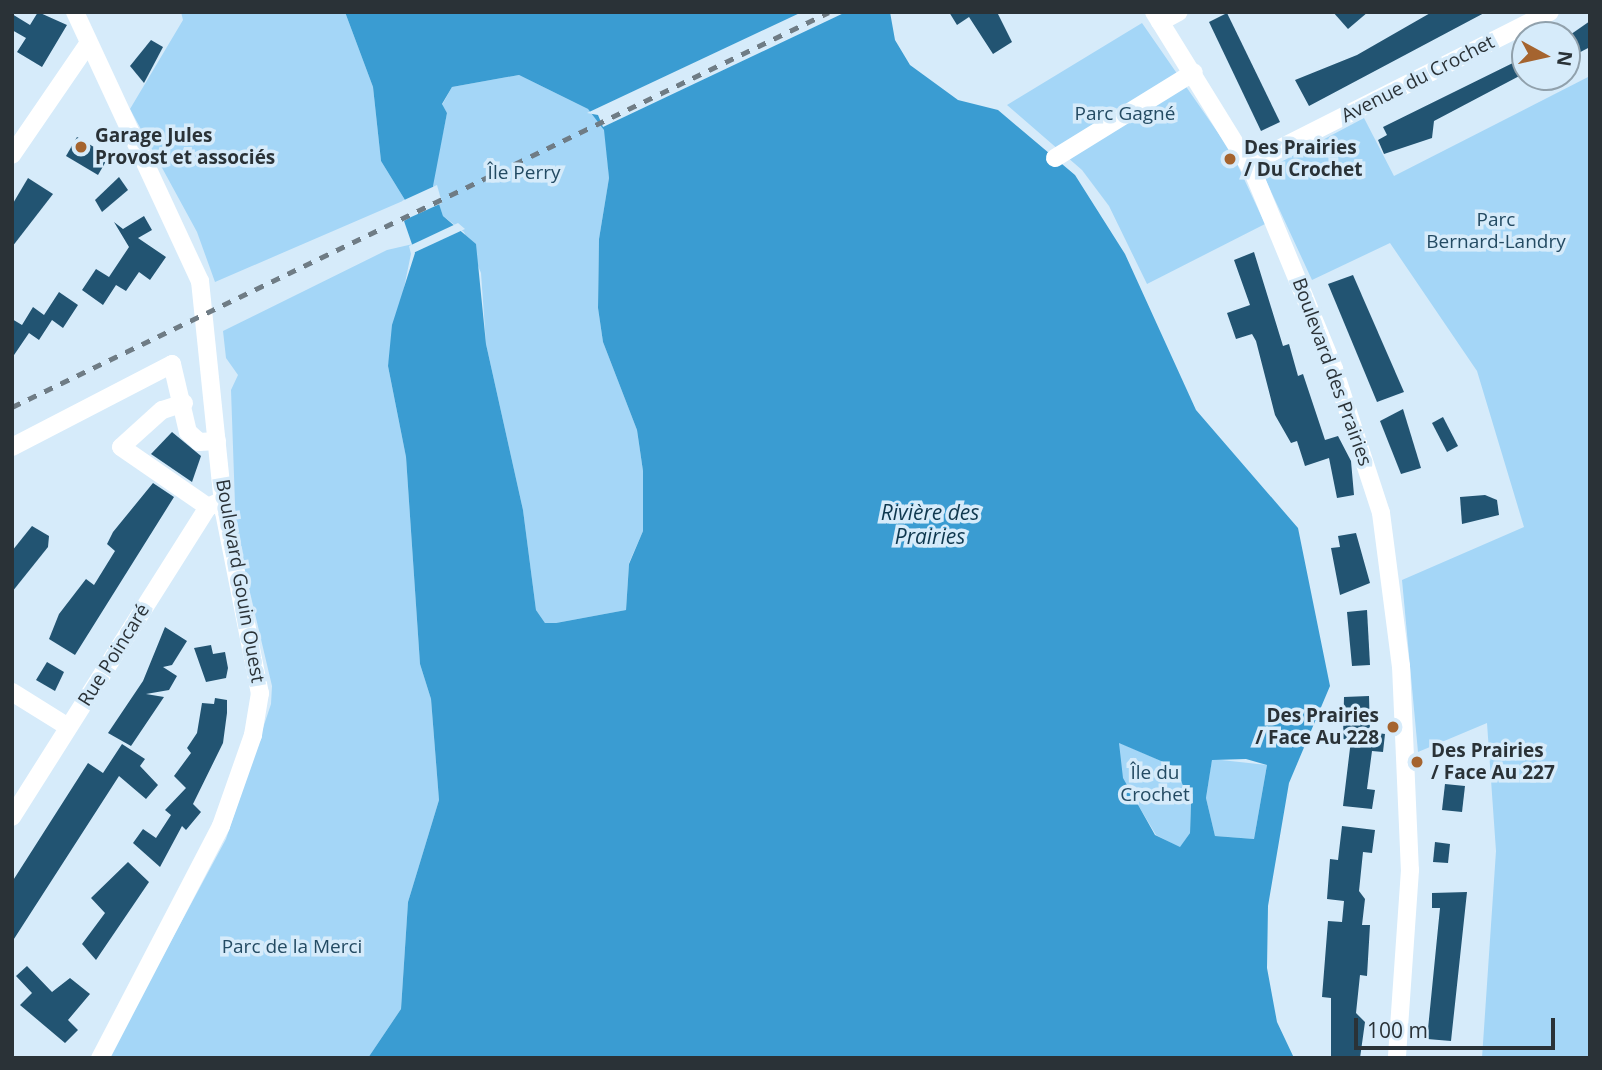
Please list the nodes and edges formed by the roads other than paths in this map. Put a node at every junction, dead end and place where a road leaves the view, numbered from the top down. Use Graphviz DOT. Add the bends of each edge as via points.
graph roads {
  1 [pos="75,12"];
  2 [pos="1180,12"];
  3 [pos="1550,12"];
  4 [pos="1157,17"];
  5 [pos="88,44"];
  6 [pos="1194,72"];
  7 [pos="12,155"];
  8 [pos="1055,158"];
  9 [pos="1249,164"];
  10 [pos="184,403"];
  11 [pos="217,441"];
  12 [pos="12,447"];
  13 [pos="215,504"];
  14 [pos="12,692"];
  15 [pos="68,727"];
  16 [pos="12,817"];
  17 [pos="100,1058"];
  18 [pos="1397,1058"];
  1 -- 5 [label="street, Boulevard Gouin Ouest"];
  2 -- 4 [label="street"];
  3 -- 9 [label="street, Avenue du Crochet"];
  4 -- 6 [label="street, Boulevard des Prairies"];
  5 -- 7 [label="street"];
  5 -- 11 [label="street, Boulevard Gouin Ouest" via="198,273 209,323"];
  6 -- 8 [label="street"];
  6 -- 9 [label="street, Boulevard des Prairies"];
  9 -- 18 [label="street, Boulevard des Prairies" via="1339,380 1381,513 1408,776 1410,870"];
  10 -- 11 [label="street" via="188,432 199,442"];
  10 -- 12 [label="street" via="172,364"];
  10 -- 13 [label="street" via="162,410 121,447"];
  11 -- 13 [label="street, Boulevard Gouin Ouest"];
  13 -- 15 [label="street, Rue Poincaré"];
  13 -- 17 [label="street, Boulevard Gouin Ouest" via="258,676 258,716 215,838"];
  14 -- 15 [label="street"];
  15 -- 16 [label="street, Rue Poincaré"];
}
